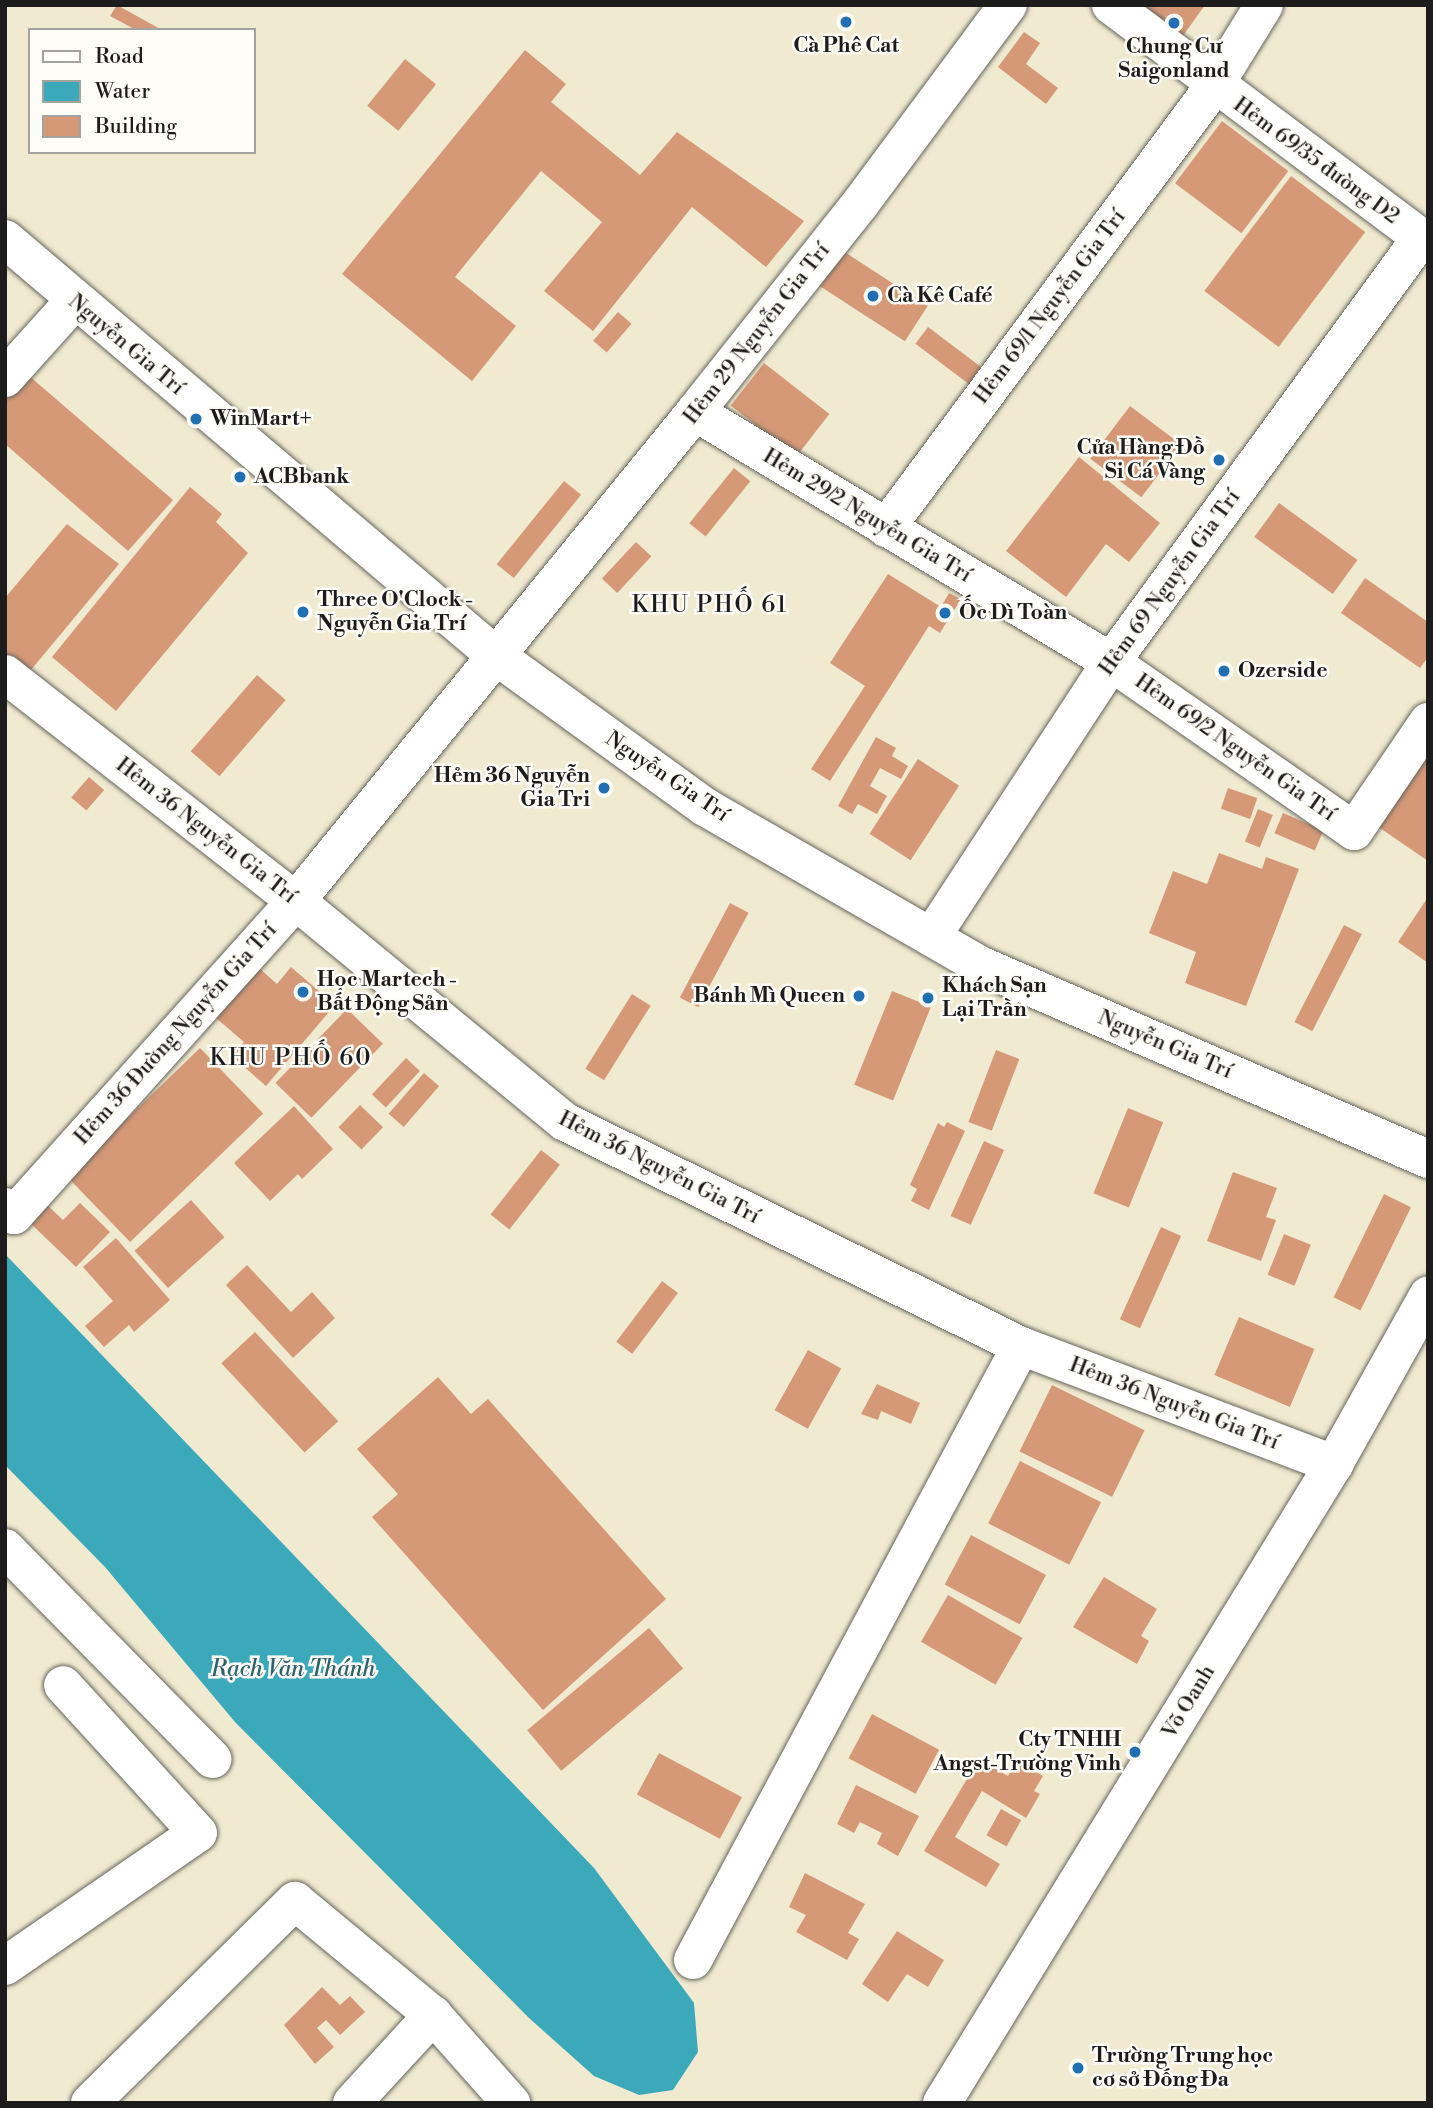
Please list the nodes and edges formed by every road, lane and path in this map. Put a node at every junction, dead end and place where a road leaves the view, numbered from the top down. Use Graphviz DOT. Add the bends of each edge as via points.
graph roads {
  1 [pos="1008,5"];
  2 [pos="1111,5"];
  3 [pos="1265,5"];
  4 [pos="1214,86"];
  5 [pos="5,239"];
  6 [pos="1424,241"];
  7 [pos="74,302"];
  8 [pos="5,378"];
  9 [pos="695,412"];
  10 [pos="886,528"];
  11 [pos="495,655"];
  12 [pos="1111,662"];
  13 [pos="5,674"];
  14 [pos="1428,722"];
  15 [pos="296,901"];
  16 [pos="932,936"];
  17 [pos="1428,1159"];
  18 [pos="9,1211"];
  19 [pos="1428,1296"];
  20 [pos="1021,1346"];
  21 [pos="1334,1464"];
  22 [pos="5,1548"];
  23 [pos="63,1685"];
  24 [pos="212,1759"];
  25 [pos="693,1960"];
  26 [pos="5,1966"];
  27 [pos="433,2015"];
  28 [pos="90,2103"];
  29 [pos="352,2103"];
  30 [pos="510,2103"];
  31 [pos="942,2103"];
  1 -- 9 [label="street, Hẻm 29 Nguyễn Gia Trí" via="860,204"];
  2 -- 4 [label="street, Hẻm 69/35 đường D2"];
  3 -- 4 [label="street, Hẻm 69/1 Nguyễn Gia Trí"];
  4 -- 6 [label="street, Hẻm 69/35 đường D2"];
  4 -- 10 [label="street, Hẻm 69/1 Nguyễn Gia Trí"];
  5 -- 7 [label="street, Nguyễn Gia Trí"];
  6 -- 12 [label="street, Hẻm 69 Nguyễn Gia Trí"];
  7 -- 8 [label="street"];
  7 -- 11 [label="street, Nguyễn Gia Trí"];
  9 -- 10 [label="street, Hẻm 29/2 Nguyễn Gia Trí"];
  9 -- 11 [label="street, Hẻm 29 Nguyễn Gia Trí"];
  10 -- 12 [label="street, Hẻm 29/2 Nguyễn Gia Trí"];
  11 -- 15 [label="street, Hẻm 36 Đường Nguyễn Gia Trí"];
  11 -- 16 [label="street, Nguyễn Gia Trí" via="705,807"];
  12 -- 14 [label="street, Hẻm 69/2 Nguyễn Gia Trí" via="1354,831"];
  12 -- 16 [label="street, Hẻm 69 Nguyễn Gia Trí"];
  13 -- 15 [label="street, Hẻm 36 Nguyễn Gia Trí"];
  15 -- 18 [label="street, Hẻm 36 Đường Nguyễn Gia Trí"];
  15 -- 20 [label="street, Hẻm 36 Nguyễn Gia Trí" via="565,1122"];
  16 -- 17 [label="street, Nguyễn Gia Trí" via="982,966"];
  19 -- 21 [label="street, Võ Oanh"];
  20 -- 21 [label="street, Hẻm 36 Nguyễn Gia Trí"];
  20 -- 25 [label="street"];
  21 -- 31 [label="street, Võ Oanh"];
  22 -- 24 [label="street"];
  23 -- 26 [label="street" via="198,1833"];
  27 -- 28 [label="street" via="295,1901"];
  27 -- 29 [label="street"];
  27 -- 30 [label="street"];
}
